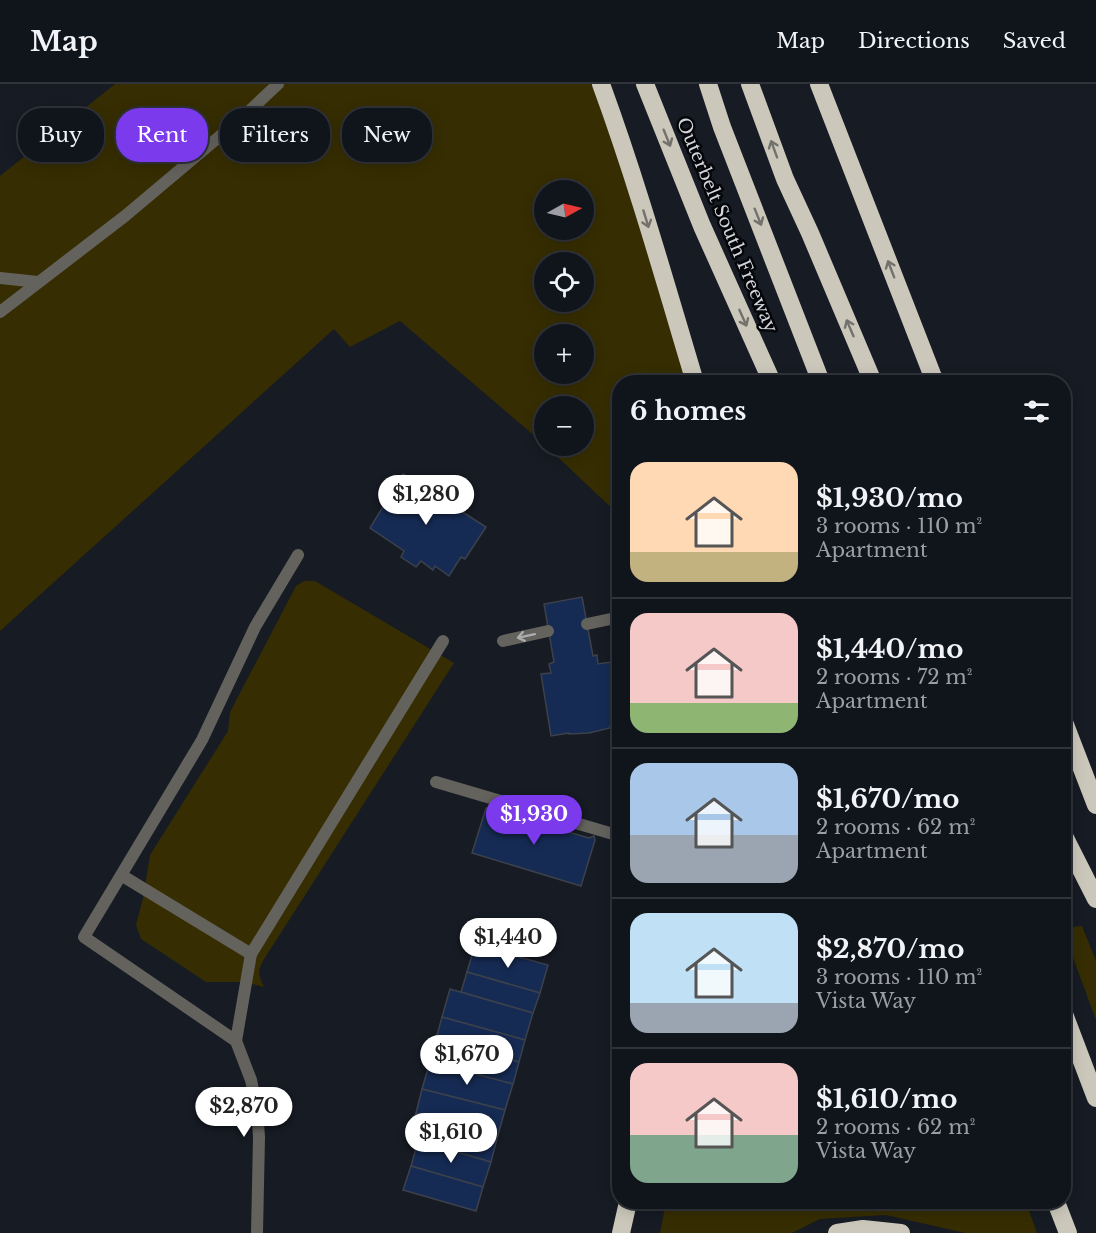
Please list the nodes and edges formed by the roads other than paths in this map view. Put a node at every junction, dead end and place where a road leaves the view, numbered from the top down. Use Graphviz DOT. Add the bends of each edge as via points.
graph roads {
  1 [pos="279,84"];
  2 [pos="601,84"];
  3 [pos="645,84"];
  4 [pos="708,84"];
  5 [pos="750,84"];
  6 [pos="819,84"];
  7 [pos="0,278"];
  8 [pos="38,282"];
  9 [pos="0,312"];
  10 [pos="693,375"];
  11 [pos="769,375"];
  12 [pos="818,375"];
  13 [pos="870,375"];
  14 [pos="932,375"];
  15 [pos="298,555"];
  16 [pos="612,619"];
  17 [pos="587,624"];
  18 [pos="548,632"];
  19 [pos="444,641"];
  20 [pos="503,641"];
  21 [pos="1071,740"];
  22 [pos="436,782"];
  23 [pos="1096,805"];
  24 [pos="612,834"];
  25 [pos="1071,850"];
  26 [pos="121,875"];
  27 [pos="1096,899"];
  28 [pos="251,954"];
  29 [pos="1071,1032"];
  30 [pos="236,1041"];
  31 [pos="1096,1098"];
  32 [pos="626,1209"];
  33 [pos="1059,1209"];
  34 [pos="257,1233"];
  35 [pos="621,1233"];
  36 [pos="837,1233"];
  37 [pos="901,1233"];
  38 [pos="1068,1233"];
  1 -- 8 [label="street" via="125,216"];
  2 -- 10 [label="highway, one-way"];
  3 -- 11 [label="highway, Outerbelt South Freeway, one-way" via="702,226"];
  4 -- 12 [label="highway, one-way"];
  13 -- 5 [label="highway, one-way"];
  14 -- 6 [label="highway, one-way"];
  7 -- 8 [label="street"];
  8 -- 9 [label="street"];
  15 -- 26 [label="street" via="255,627 202,740"];
  16 -- 17 [label="street"];
  18 -- 20 [label="street, one-way"];
  19 -- 28 [label="street"];
  21 -- 23 [label="highway"];
  22 -- 24 [label="street"];
  25 -- 27 [label="highway"];
  26 -- 28 [label="street"];
  26 -- 30 [label="street" via="84,937"];
  28 -- 30 [label="street"];
  29 -- 31 [label="highway"];
  30 -- 34 [label="street" via="257,1108"];
  32 -- 35 [label="highway"];
  33 -- 38 [label="highway"];
  36 -- 37 [label="highway" via="863,1229"];
}
